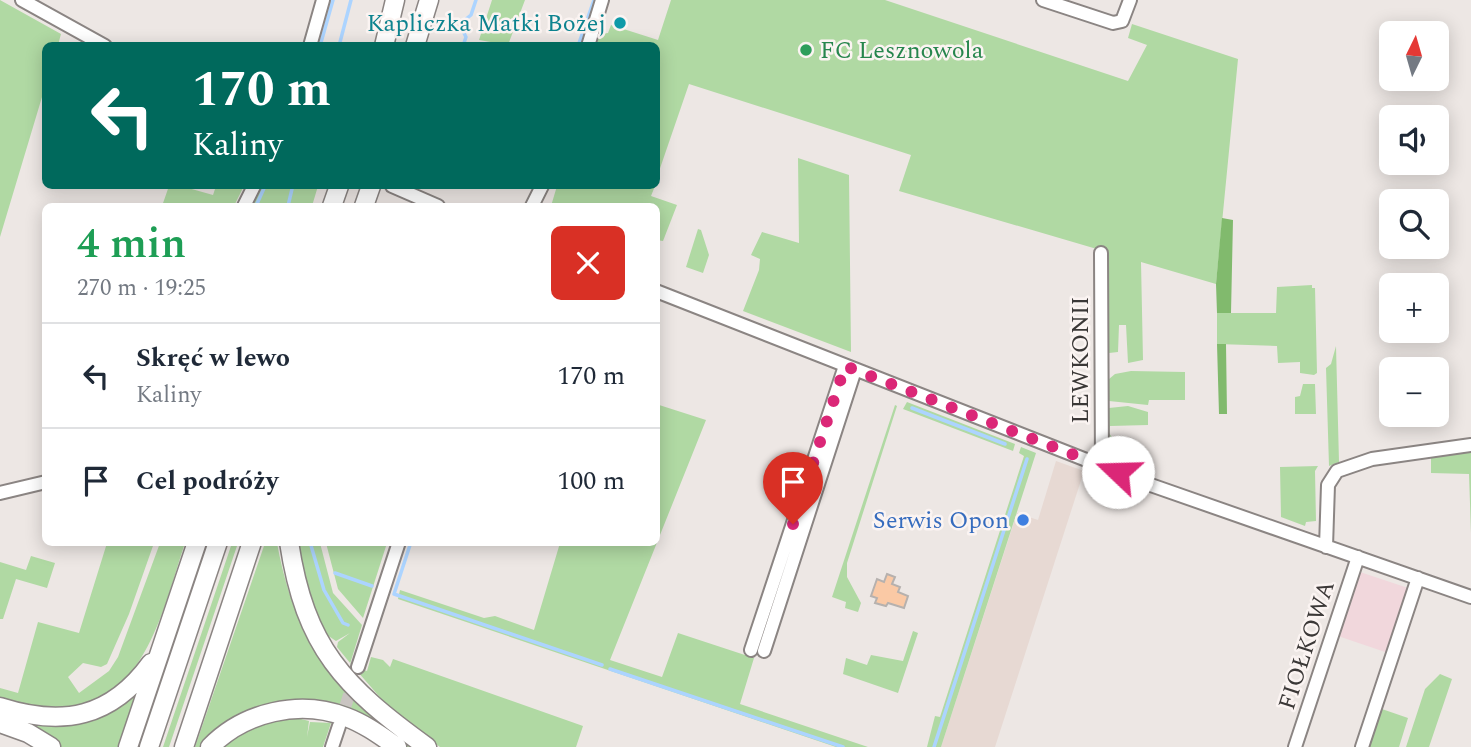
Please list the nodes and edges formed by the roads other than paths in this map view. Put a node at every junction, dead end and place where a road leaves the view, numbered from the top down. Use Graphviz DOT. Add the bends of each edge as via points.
graph roads {
  1 [pos="22,0"];
  2 [pos="323,0"];
  3 [pos="396,0"];
  4 [pos="429,0"];
  5 [pos="602,0"];
  6 [pos="1043,0"];
  7 [pos="1130,0"];
  8 [pos="98,42"];
  9 [pos="311,42"];
  10 [pos="385,42"];
  11 [pos="416,42"];
  12 [pos="589,42"];
  13 [pos="398,189"];
  14 [pos="431,203"];
  15 [pos="1101,253"];
  16 [pos="660,293"];
  17 [pos="850,368"];
  18 [pos="1471,445"];
  19 [pos="1102,466"];
  20 [pos="42,483"];
  21 [pos="0,493"];
  22 [pos="196,546"];
  23 [pos="217,546"];
  24 [pos="251,546"];
  25 [pos="290,546"];
  26 [pos="398,546"];
  27 [pos="1326,547"];
  28 [pos="1357,557"];
  29 [pos="1418,578"];
  30 [pos="1471,597"];
  31 [pos="757,650"];
  32 [pos="159,651"];
  33 [pos="358,667"];
  34 [pos="0,707"];
  35 [pos="0,723"];
  36 [pos="339,726"];
  37 [pos="51,747"];
  38 [pos="128,747"];
  39 [pos="149,747"];
  40 [pos="184,747"];
  41 [pos="210,747"];
  42 [pos="332,747"];
  43 [pos="397,747"];
  44 [pos="427,747"];
  45 [pos="1295,747"];
  46 [pos="1362,747"];
  1 -- 8 [label="street"];
  2 -- 9 [label="street"];
  3 -- 10 [label="highway"];
  4 -- 11 [label="highway"];
  5 -- 12 [label="street"];
  6 -- 7 [label="street" via="1113,23 1122,21"];
  13 -- 14 [label="street"];
  15 -- 19 [label="street, LEWKONII"];
  16 -- 17 [label="street"];
  17 -- 19 [label="street"];
  17 -- 31 [label="street"];
  18 -- 27 [label="street" via="1372,459 1337,471 1328,485"];
  19 -- 27 [label="street"];
  20 -- 21 [label="street"];
  22 -- 32 [label="highway"];
  23 -- 39 [label="highway"];
  24 -- 40 [label="highway"];
  25 -- 44 [label="highway" via="307,615 330,658 372,706"];
  26 -- 33 [label="street"];
  27 -- 28 [label="street"];
  28 -- 29 [label="street"];
  28 -- 45 [label="street, FIOŁKOWA"];
  29 -- 30 [label="street"];
  29 -- 46 [label="street"];
  32 -- 34 [label="highway" via="126,692 80,715 46,717"];
  32 -- 38 [label="highway"];
  35 -- 37 [label="highway"];
  36 -- 42 [label="street"];
  41 -- 43 [label="highway" via="242,723 295,709 348,717"];
}
